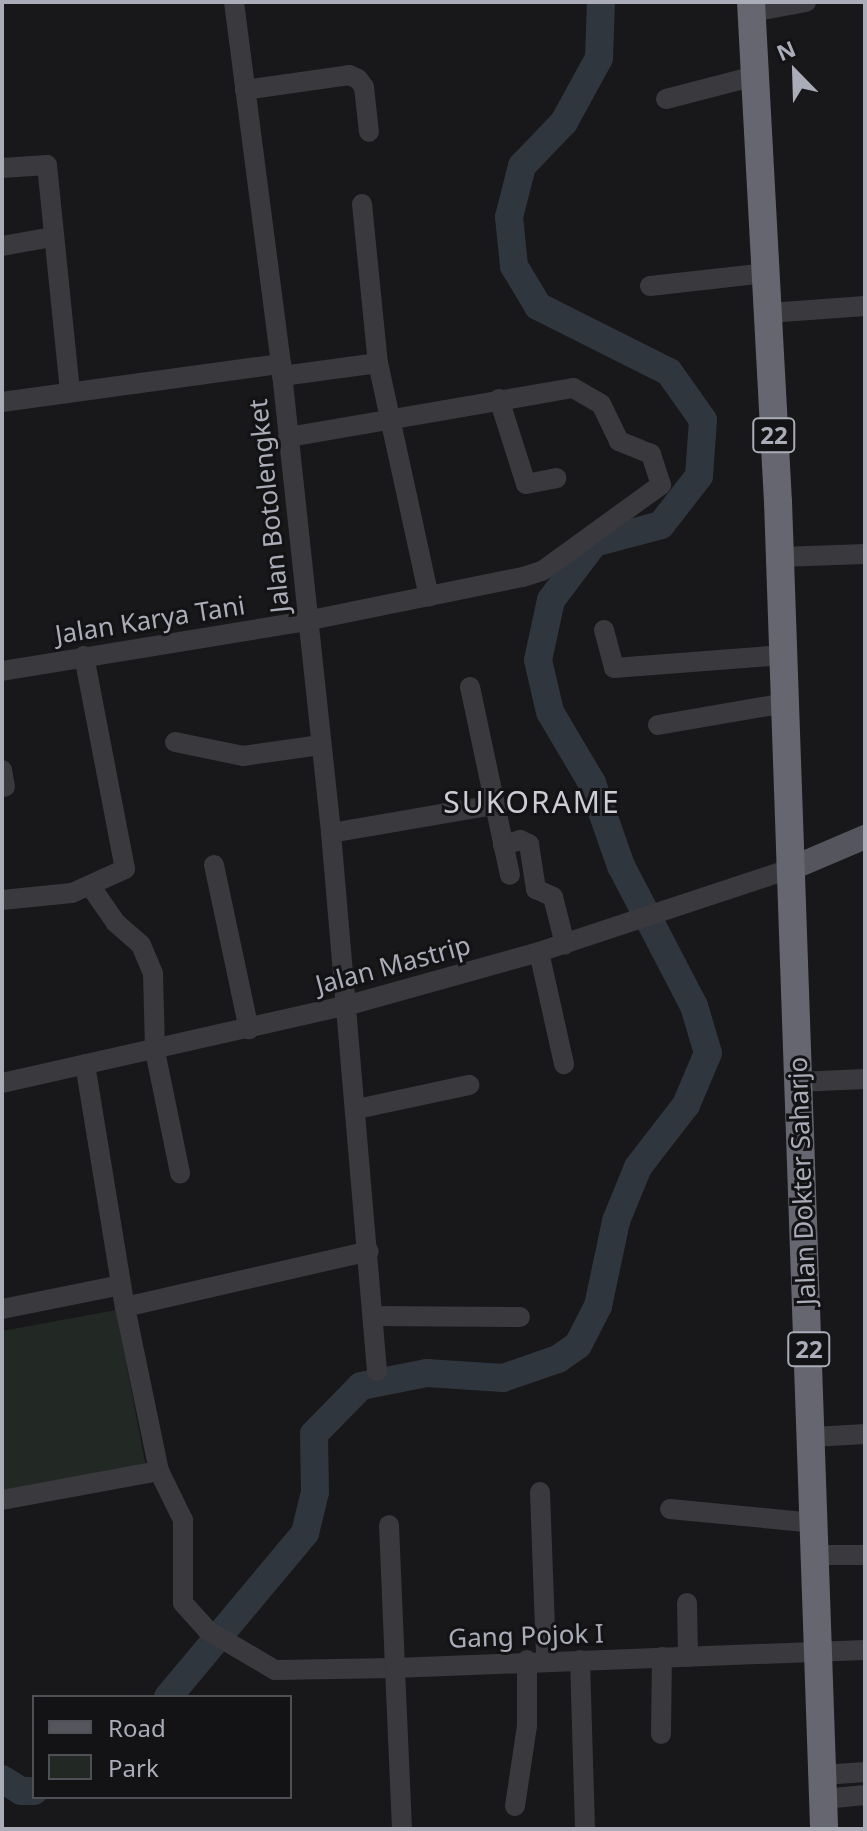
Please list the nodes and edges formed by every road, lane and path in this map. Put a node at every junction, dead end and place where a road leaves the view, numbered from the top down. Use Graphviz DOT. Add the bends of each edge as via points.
graph roads {
  1 [pos="234,2"];
  2 [pos="806,2"];
  3 [pos="751,7"];
  4 [pos="755,76"];
  5 [pos="245,90"];
  6 [pos="666,99"];
  7 [pos="369,132"];
  8 [pos="2,168"];
  9 [pos="362,204"];
  10 [pos="52,237"];
  11 [pos="2,246"];
  12 [pos="766,273"];
  13 [pos="650,286"];
  14 [pos="865,306"];
  15 [pos="769,313"];
  16 [pos="378,363"];
  17 [pos="282,370"];
  18 [pos="70,392"];
  19 [pos="499,399"];
  20 [pos="2,402"];
  21 [pos="389,419"];
  22 [pos="288,437"];
  23 [pos="556,478"];
  24 [pos="865,554"];
  25 [pos="780,557"];
  26 [pos="429,597"];
  27 [pos="306,621"];
  28 [pos="604,630"];
  29 [pos="783,655"];
  30 [pos="84,656"];
  31 [pos="2,671"];
  32 [pos="470,687"];
  33 [pos="785,703"];
  34 [pos="658,725"];
  35 [pos="175,742"];
  36 [pos="320,745"];
  37 [pos="493,805"];
  38 [pos="331,833"];
  39 [pos="865,837"];
  40 [pos="503,845"];
  41 [pos="214,865"];
  42 [pos="790,869"];
  43 [pos="510,875"];
  44 [pos="91,887"];
  45 [pos="2,900"];
  46 [pos="565,944"];
  47 [pos="539,952"];
  48 [pos="349,1005"];
  49 [pos="249,1029"];
  50 [pos="155,1051"];
  51 [pos="85,1064"];
  52 [pos="564,1064"];
  53 [pos="865,1079"];
  54 [pos="798,1082"];
  55 [pos="2,1083"];
  56 [pos="469,1085"];
  57 [pos="357,1109"];
  58 [pos="180,1173"];
  59 [pos="369,1251"];
  60 [pos="121,1285"];
  61 [pos="125,1307"];
  62 [pos="2,1309"];
  63 [pos="374,1316"];
  64 [pos="520,1317"];
  65 [pos="377,1371"];
  66 [pos="865,1434"];
  67 [pos="813,1437"];
  68 [pos="159,1471"];
  69 [pos="540,1492"];
  70 [pos="2,1500"];
  71 [pos="670,1509"];
  72 [pos="816,1523"];
  73 [pos="389,1525"];
  74 [pos="817,1555"];
  75 [pos="865,1555"];
  76 [pos="687,1603"];
  77 [pos="865,1650"];
  78 [pos="820,1653"];
  79 [pos="662,1657"];
  80 [pos="688,1657"];
  81 [pos="536,1660"];
  82 [pos="580,1660"];
  83 [pos="395,1668"];
  84 [pos="661,1734"];
  85 [pos="865,1772"];
  86 [pos="823,1787"];
  87 [pos="865,1795"];
  88 [pos="515,1806"];
  89 [pos="402,1829"];
  90 [pos="585,1829"];
  91 [pos="824,1829"];
  1 -- 5 [label="street, Jalan Botolengket"];
  2 -- 3 [label="street"];
  3 -- 4 [label="highway, 22"];
  4 -- 6 [label="street"];
  4 -- 12 [label="highway, 22"];
  5 -- 7 [label="street" via="349,75 364,87"];
  5 -- 17 [label="street, Jalan Botolengket"];
  8 -- 10 [label="street" via="46,163"];
  9 -- 16 [label="street"];
  10 -- 11 [label="street"];
  10 -- 18 [label="street"];
  12 -- 13 [label="street"];
  12 -- 15 [label="highway, 22"];
  14 -- 15 [label="street"];
  15 -- 25 [label="highway, 22"];
  16 -- 17 [label="street"];
  16 -- 21 [label="street"];
  17 -- 18 [label="street"];
  17 -- 22 [label="street, Jalan Botolengket"];
  18 -- 20 [label="street"];
  19 -- 21 [label="street"];
  19 -- 23 [label="street" via="526,484"];
  19 -- 26 [label="street, Jalan Karya Tani" via="566,388 592,397 601,404 619,441 651,454 661,485 542,571"];
  21 -- 22 [label="street"];
  21 -- 26 [label="street"];
  22 -- 27 [label="street, Jalan Botolengket"];
  24 -- 25 [label="street"];
  25 -- 29 [label="highway, 22"];
  26 -- 27 [label="street, Jalan Karya Tani"];
  27 -- 30 [label="street, Jalan Karya Tani"];
  27 -- 36 [label="street, Jalan Botolengket"];
  28 -- 29 [label="street" via="614,668"];
  29 -- 33 [label="highway, 22"];
  30 -- 31 [label="street, Jalan Karya Tani"];
  30 -- 44 [label="street" via="125,869"];
  32 -- 37 [label="street"];
  33 -- 34 [label="street"];
  33 -- 42 [label="highway, 22"];
  35 -- 36 [label="street" via="243,756"];
  36 -- 38 [label="street, Jalan Botolengket"];
  37 -- 38 [label="street"];
  37 -- 40 [label="street"];
  38 -- 48 [label="street, Jalan Botolengket"];
  39 -- 42 [label="main road"];
  40 -- 43 [label="street"];
  40 -- 46 [label="street" via="520,840 529,844 536,889 553,897"];
  41 -- 49 [label="street"];
  42 -- 46 [label="street, Jalan Mastrip"];
  42 -- 54 [label="highway, Jalan Dokter Saharjo / 22"];
  44 -- 45 [label="street"];
  44 -- 50 [label="street" via="116,923 141,945 153,973"];
  46 -- 47 [label="street, Jalan Mastrip"];
  47 -- 48 [label="street, Jalan Mastrip"];
  47 -- 52 [label="street"];
  48 -- 49 [label="street, Jalan Mastrip"];
  48 -- 57 [label="street, Jalan Botolengket"];
  49 -- 50 [label="street, Jalan Mastrip"];
  50 -- 51 [label="street, Jalan Mastrip"];
  50 -- 58 [label="street"];
  51 -- 55 [label="street, Jalan Mastrip"];
  51 -- 60 [label="street, Gang Pojok I"];
  53 -- 54 [label="street"];
  54 -- 67 [label="highway, Jalan Dokter Saharjo / 22"];
  56 -- 57 [label="street"];
  57 -- 59 [label="street, Jalan Botolengket"];
  59 -- 61 [label="street"];
  59 -- 63 [label="street, Jalan Botolengket"];
  60 -- 61 [label="street, Gang Pojok I"];
  60 -- 62 [label="street"];
  61 -- 68 [label="street, Gang Pojok I"];
  63 -- 64 [label="street"];
  63 -- 65 [label="street, Jalan Botolengket"];
  66 -- 67 [label="street"];
  67 -- 72 [label="highway, Jalan Dokter Saharjo / 22"];
  68 -- 70 [label="street"];
  68 -- 83 [label="street, Gang Pojok I" via="183,1520 183,1603 207,1630 289,1672"];
  69 -- 81 [label="street"];
  71 -- 72 [label="street"];
  72 -- 74 [label="highway, Jalan Dokter Saharjo / 22"];
  73 -- 83 [label="street"];
  74 -- 75 [label="street"];
  74 -- 78 [label="highway, Jalan Dokter Saharjo / 22"];
  76 -- 80 [label="street"];
  77 -- 78 [label="street, Gang Pojok I"];
  78 -- 80 [label="street, Gang Pojok I"];
  78 -- 86 [label="highway, Jalan Dokter Saharjo / 22"];
  79 -- 80 [label="street, Gang Pojok I"];
  79 -- 82 [label="street, Gang Pojok I"];
  79 -- 84 [label="street"];
  81 -- 82 [label="street, Gang Pojok I"];
  81 -- 83 [label="street, Gang Pojok I"];
  81 -- 88 [label="street"];
  82 -- 90 [label="street"];
  83 -- 89 [label="street"];
  85 -- 86 [label="street"];
  86 -- 87 [label="street"];
  86 -- 91 [label="highway, Jalan Dokter Saharjo / 22"];
}
